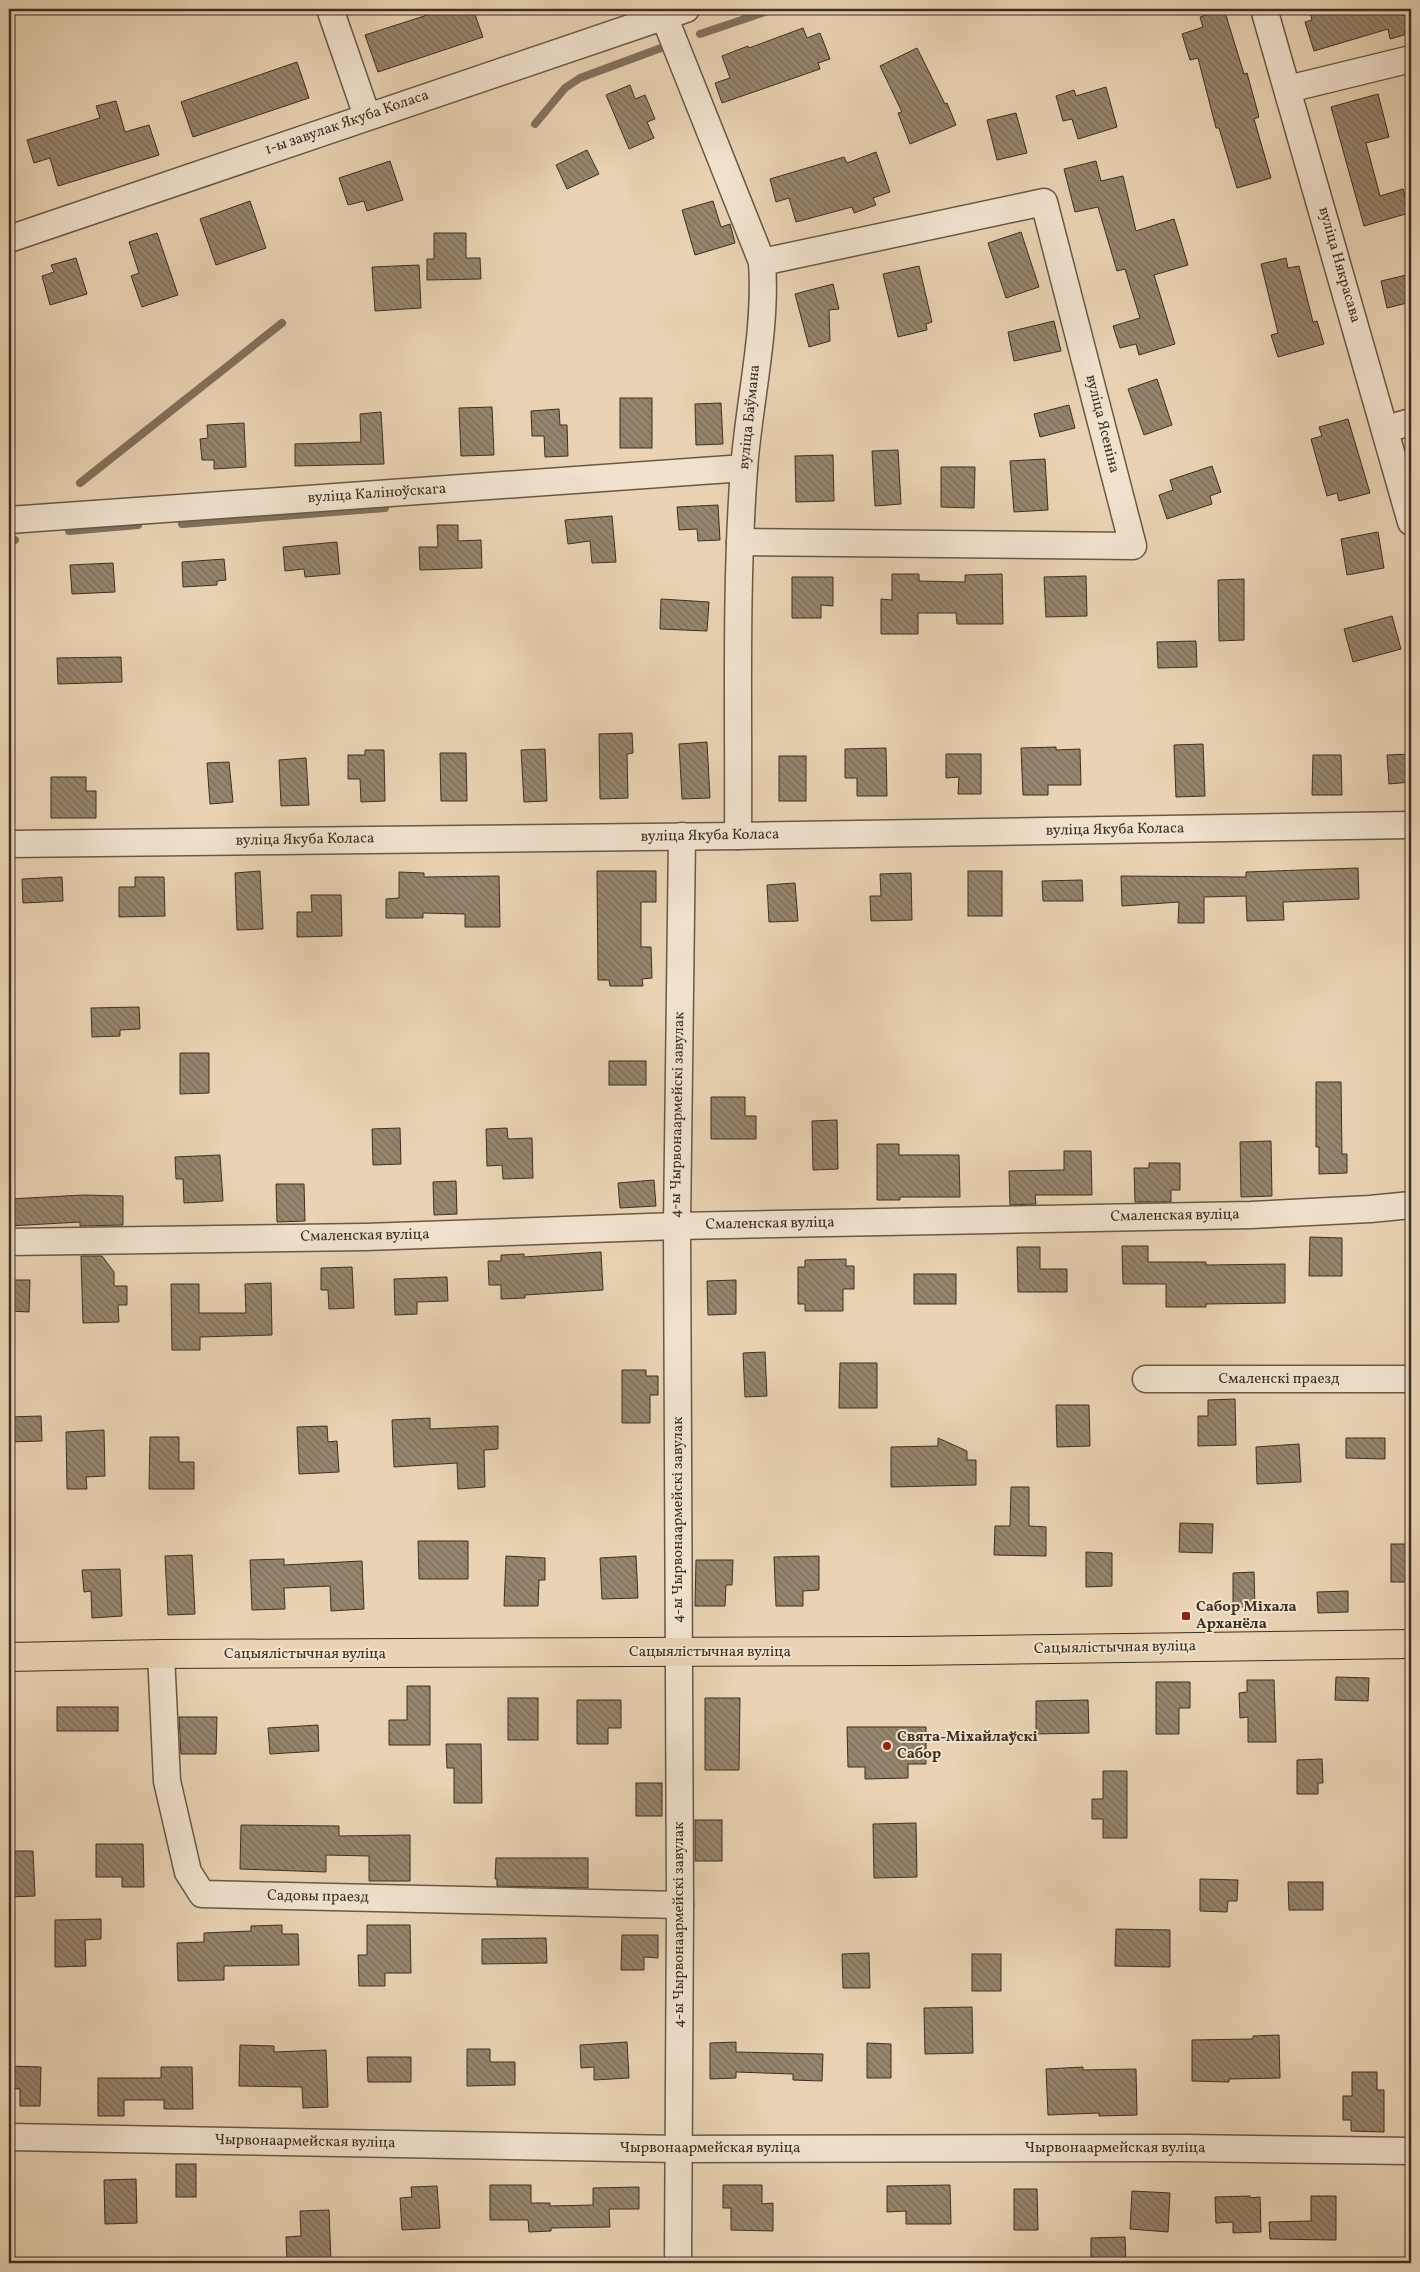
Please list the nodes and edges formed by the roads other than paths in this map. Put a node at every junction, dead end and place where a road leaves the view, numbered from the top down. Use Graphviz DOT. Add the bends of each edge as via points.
graph roads {
  1 [pos="330,9"];
  2 [pos="1264,9"];
  3 [pos="675,13"];
  4 [pos="621,19"];
  5 [pos="1411,59"];
  6 [pos="1288,89"];
  7 [pos="367,116"];
  8 [pos="9,239"];
  9 [pos="762,262"];
  10 [pos="1411,422"];
  11 [pos="1386,429"];
  12 [pos="744,468"];
  13 [pos="9,520"];
  14 [pos="1411,522"];
  15 [pos="740,542"];
  16 [pos="1411,825"];
  17 [pos="682,836"];
  18 [pos="738,836"];
  19 [pos="9,844"];
  20 [pos="1411,1205"];
  21 [pos="676,1226"];
  22 [pos="9,1242"];
  23 [pos="1146,1379"];
  24 [pos="1411,1379"];
  25 [pos="1411,1644"];
  26 [pos="678,1653"];
  27 [pos="161,1654"];
  28 [pos="9,1657"];
  29 [pos="680,1905"];
  30 [pos="9,2137"];
  31 [pos="678,2149"];
  32 [pos="1411,2150"];
  33 [pos="678,2263"];
  1 -- 7 [label="street"];
  2 -- 6 [label="street, вуліца Някрасава"];
  3 -- 4 [label="street, 1-ы завулак Якуба Коласа"];
  3 -- 9 [label="street, вуліца Баўмана"];
  4 -- 7 [label="street, 1-ы завулак Якуба Коласа"];
  5 -- 6 [label="street"];
  6 -- 11 [label="street, вуліца Някрасава"];
  7 -- 8 [label="street, 1-ы завулак Якуба Коласа"];
  9 -- 12 [label="street, вуліца Баўмана" via="762,314"];
  9 -- 15 [label="street, вуліца Ясеніна" via="1044,202 1133,546"];
  10 -- 11 [label="street"];
  11 -- 14 [label="street, вуліца Някрасава"];
  12 -- 13 [label="street, вуліца Каліноўскага"];
  12 -- 15 [label="street, вуліца Баўмана"];
  15 -- 18 [label="street, вуліца Баўмана"];
  16 -- 18 [label="street, вуліца Якуба Коласа"];
  17 -- 18 [label="street, вуліца Якуба Коласа"];
  17 -- 19 [label="street, вуліца Якуба Коласа"];
  17 -- 21 [label="street, 4-ы Чырвонаармейскі завулак"];
  20 -- 21 [label="street, Смаленская вуліца" via="1251,1215"];
  21 -- 22 [label="street, Смаленская вуліца" via="365,1237"];
  21 -- 26 [label="street, 4-ы Чырвонаармейскі завулак"];
  23 -- 24 [label="street, Смаленскі праезд"];
  25 -- 26 [label="main road, Сацыялістычная вуліца"];
  26 -- 27 [label="main road, Сацыялістычная вуліца"];
  26 -- 29 [label="street, 4-ы Чырвонаармейскі завулак"];
  27 -- 28 [label="main road, Сацыялістычная вуліца"];
  27 -- 29 [label="street, Садовы праезд" via="167,1781 188,1872 202,1894"];
  29 -- 31 [label="street, 4-ы Чырвонаармейскі завулак"];
  30 -- 31 [label="street, Чырвонаармейская вуліца"];
  31 -- 32 [label="street, Чырвонаармейская вуліца"];
  31 -- 33 [label="street, 4-ы Чырвонаармейскі завулак"];
}
